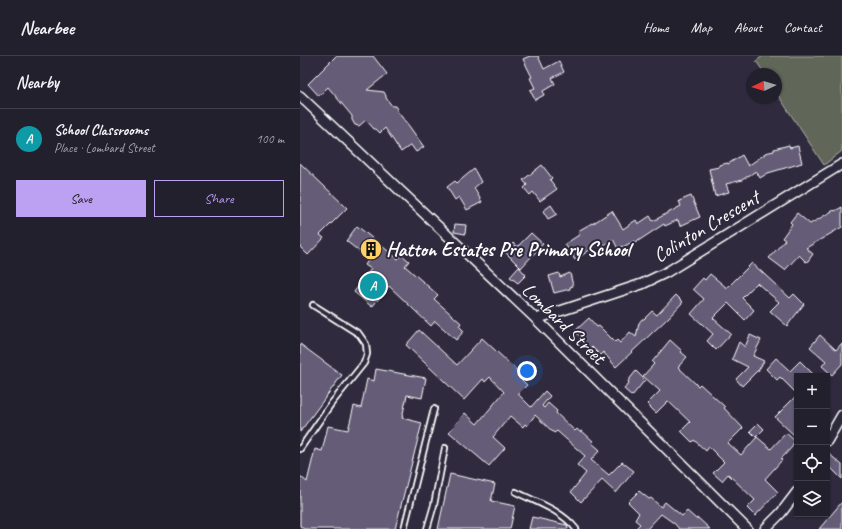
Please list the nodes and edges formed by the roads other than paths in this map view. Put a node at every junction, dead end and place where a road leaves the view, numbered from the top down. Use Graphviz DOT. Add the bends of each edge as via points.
graph roads {
  1 [pos="300,96"];
  2 [pos="842,164"];
  3 [pos="313,305"];
  4 [pos="536,319"];
  5 [pos="434,409"];
  6 [pos="842,415"];
  7 [pos="830,436"];
  8 [pos="446,448"];
  9 [pos="300,449"];
  10 [pos="516,492"];
  11 [pos="794,496"];
  12 [pos="404,529"];
  13 [pos="427,529"];
  14 [pos="576,529"];
  15 [pos="747,529"];
  16 [pos="765,529"];
  1 -- 4 [label="street, Lombard Street"];
  2 -- 4 [label="street, Colinton Crescent" via="667,272 642,284"];
  3 -- 9 [label="lane" via="359,334 366,344 367,354 364,363"];
  4 -- 15 [label="street, Lombard Street"];
  5 -- 12 [label="lane"];
  6 -- 7 [label="street"];
  8 -- 13 [label="lane"];
  10 -- 14 [label="lane" via="552,509"];
  11 -- 16 [label="street"];
}
